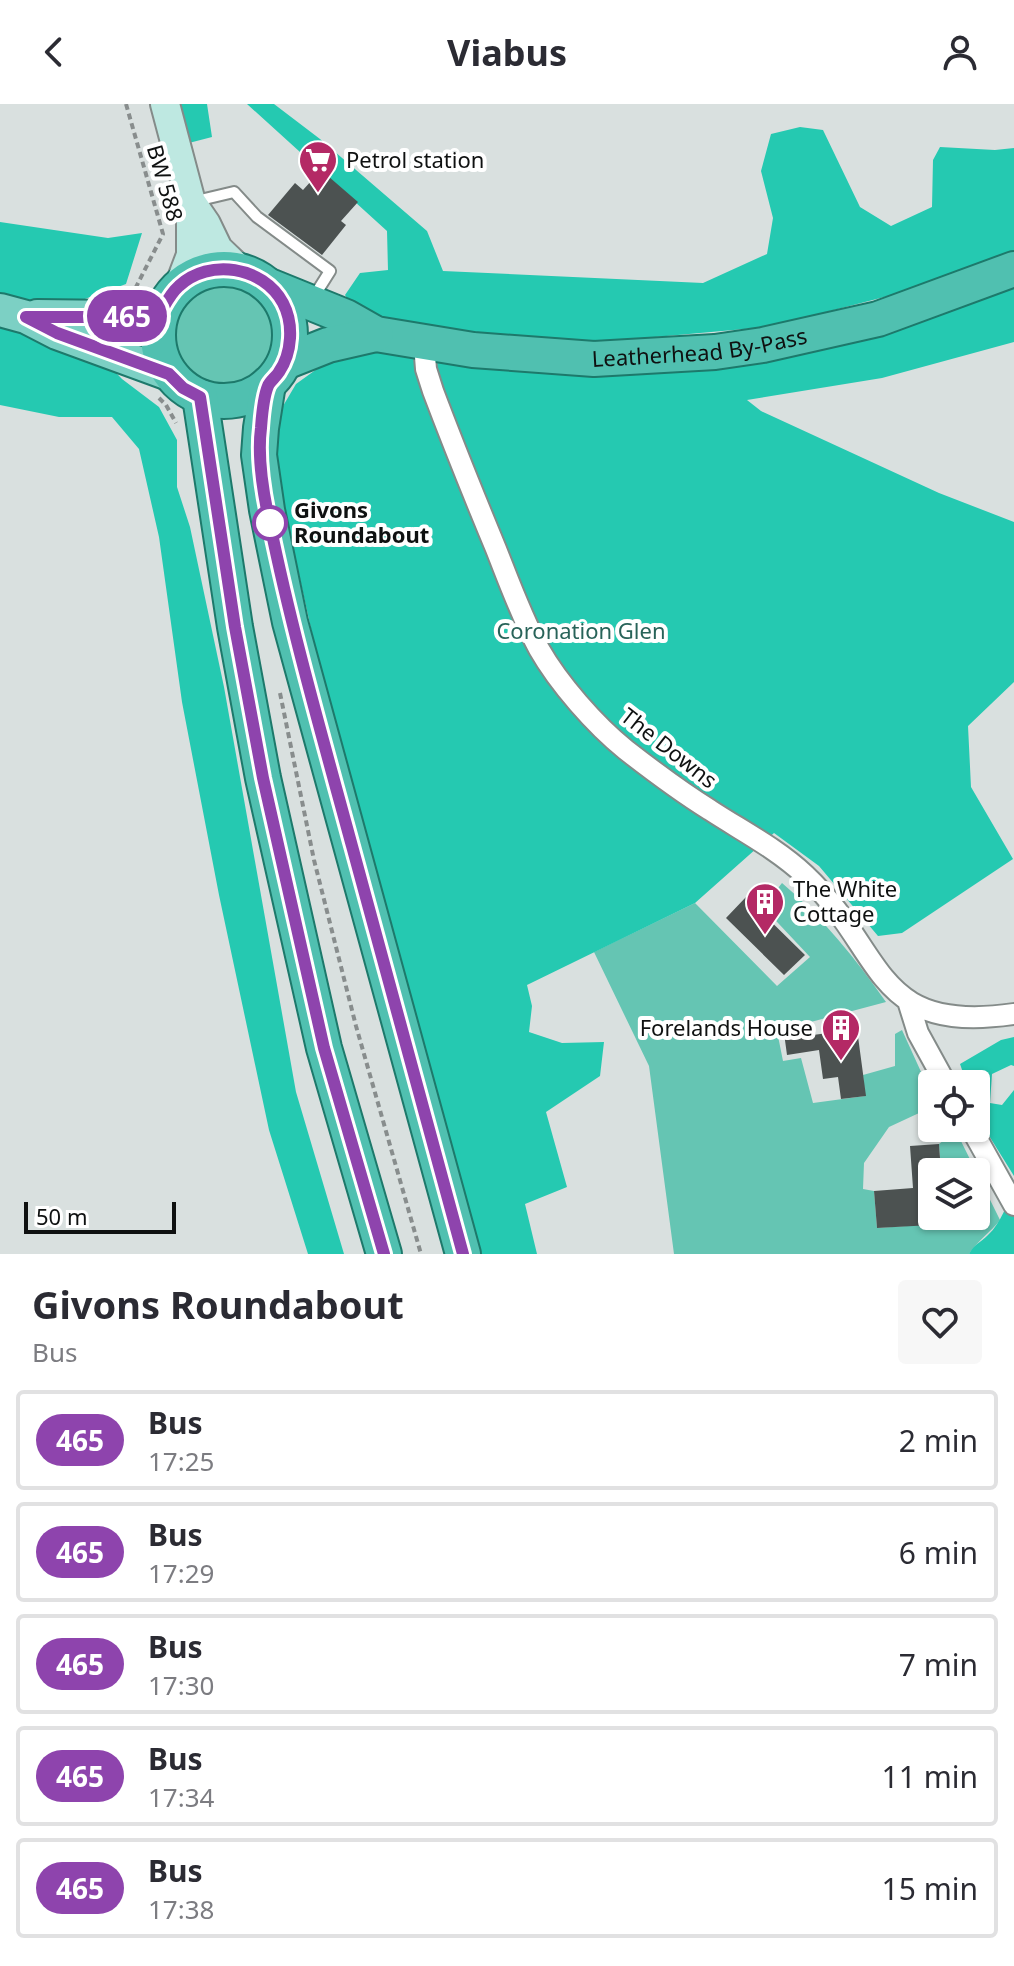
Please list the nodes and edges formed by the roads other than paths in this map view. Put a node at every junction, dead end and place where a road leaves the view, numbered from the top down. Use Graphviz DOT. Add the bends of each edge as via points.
graph roads {
  1 [pos="165,104"];
  2 [pos="191,202"];
  3 [pos="1014,269"];
  4 [pos="240,270"];
  5 [pos="272,287"];
  6 [pos="171,297"];
  7 [pos="310,303"];
  8 [pos="13,313"];
  9 [pos="376,334"];
  10 [pos="424,344"];
  11 [pos="276,373"];
  12 [pos="169,374"];
  13 [pos="200,397"];
  14 [pos="908,1001"];
  15 [pos="1014,1014"];
  16 [pos="938,1070"];
  17 [pos="979,1142"];
  18 [pos="1014,1205"];
  19 [pos="384,1254"];
  20 [pos="463,1254"];
  1 -- 2 [label="main road"];
  2 -- 4 [label="main road" via="218,249"];
  2 -- 6 [label="main road" via="191,255"];
  2 -- 7 [label="lane" via="234,192 257,217 330,271"];
  3 -- 10 [label="highway, Leatherhead By-Pass" via="878,319 715,352 594,359"];
  4 -- 5 [label="highway"];
  4 -- 6 [label="highway" via="198,273"];
  5 -- 7 [label="highway, Leatherhead By-Pass"];
  5 -- 11 [label="highway" via="288,317 290,340"];
  6 -- 8 [label="main road" via="120,317"];
  6 -- 12 [label="highway" via="157,332"];
  7 -- 9 [label="highway, Leatherhead By-Pass"];
  8 -- 12 [label="main road"];
  9 -- 10 [label="highway, Leatherhead By-Pass"];
  9 -- 11 [label="highway, Leatherhead By-Pass" via="328,345"];
  10 -- 14 [label="street, The Downs" via="433,391 506,575 539,649 571,695 624,748 772,847 806,876 889,987"];
  11 -- 13 [label="highway" via="253,395 218,401"];
  11 -- 20 [label="highway" via="259,455 290,622"];
  12 -- 13 [label="highway"];
  13 -- 19 [label="highway" via="263,778 324,1048"];
  14 -- 15 [label="street, The Downs" via="959,1017"];
  14 -- 16 [label="street, The Downs"];
  17 -- 18 [label="street"];
}
